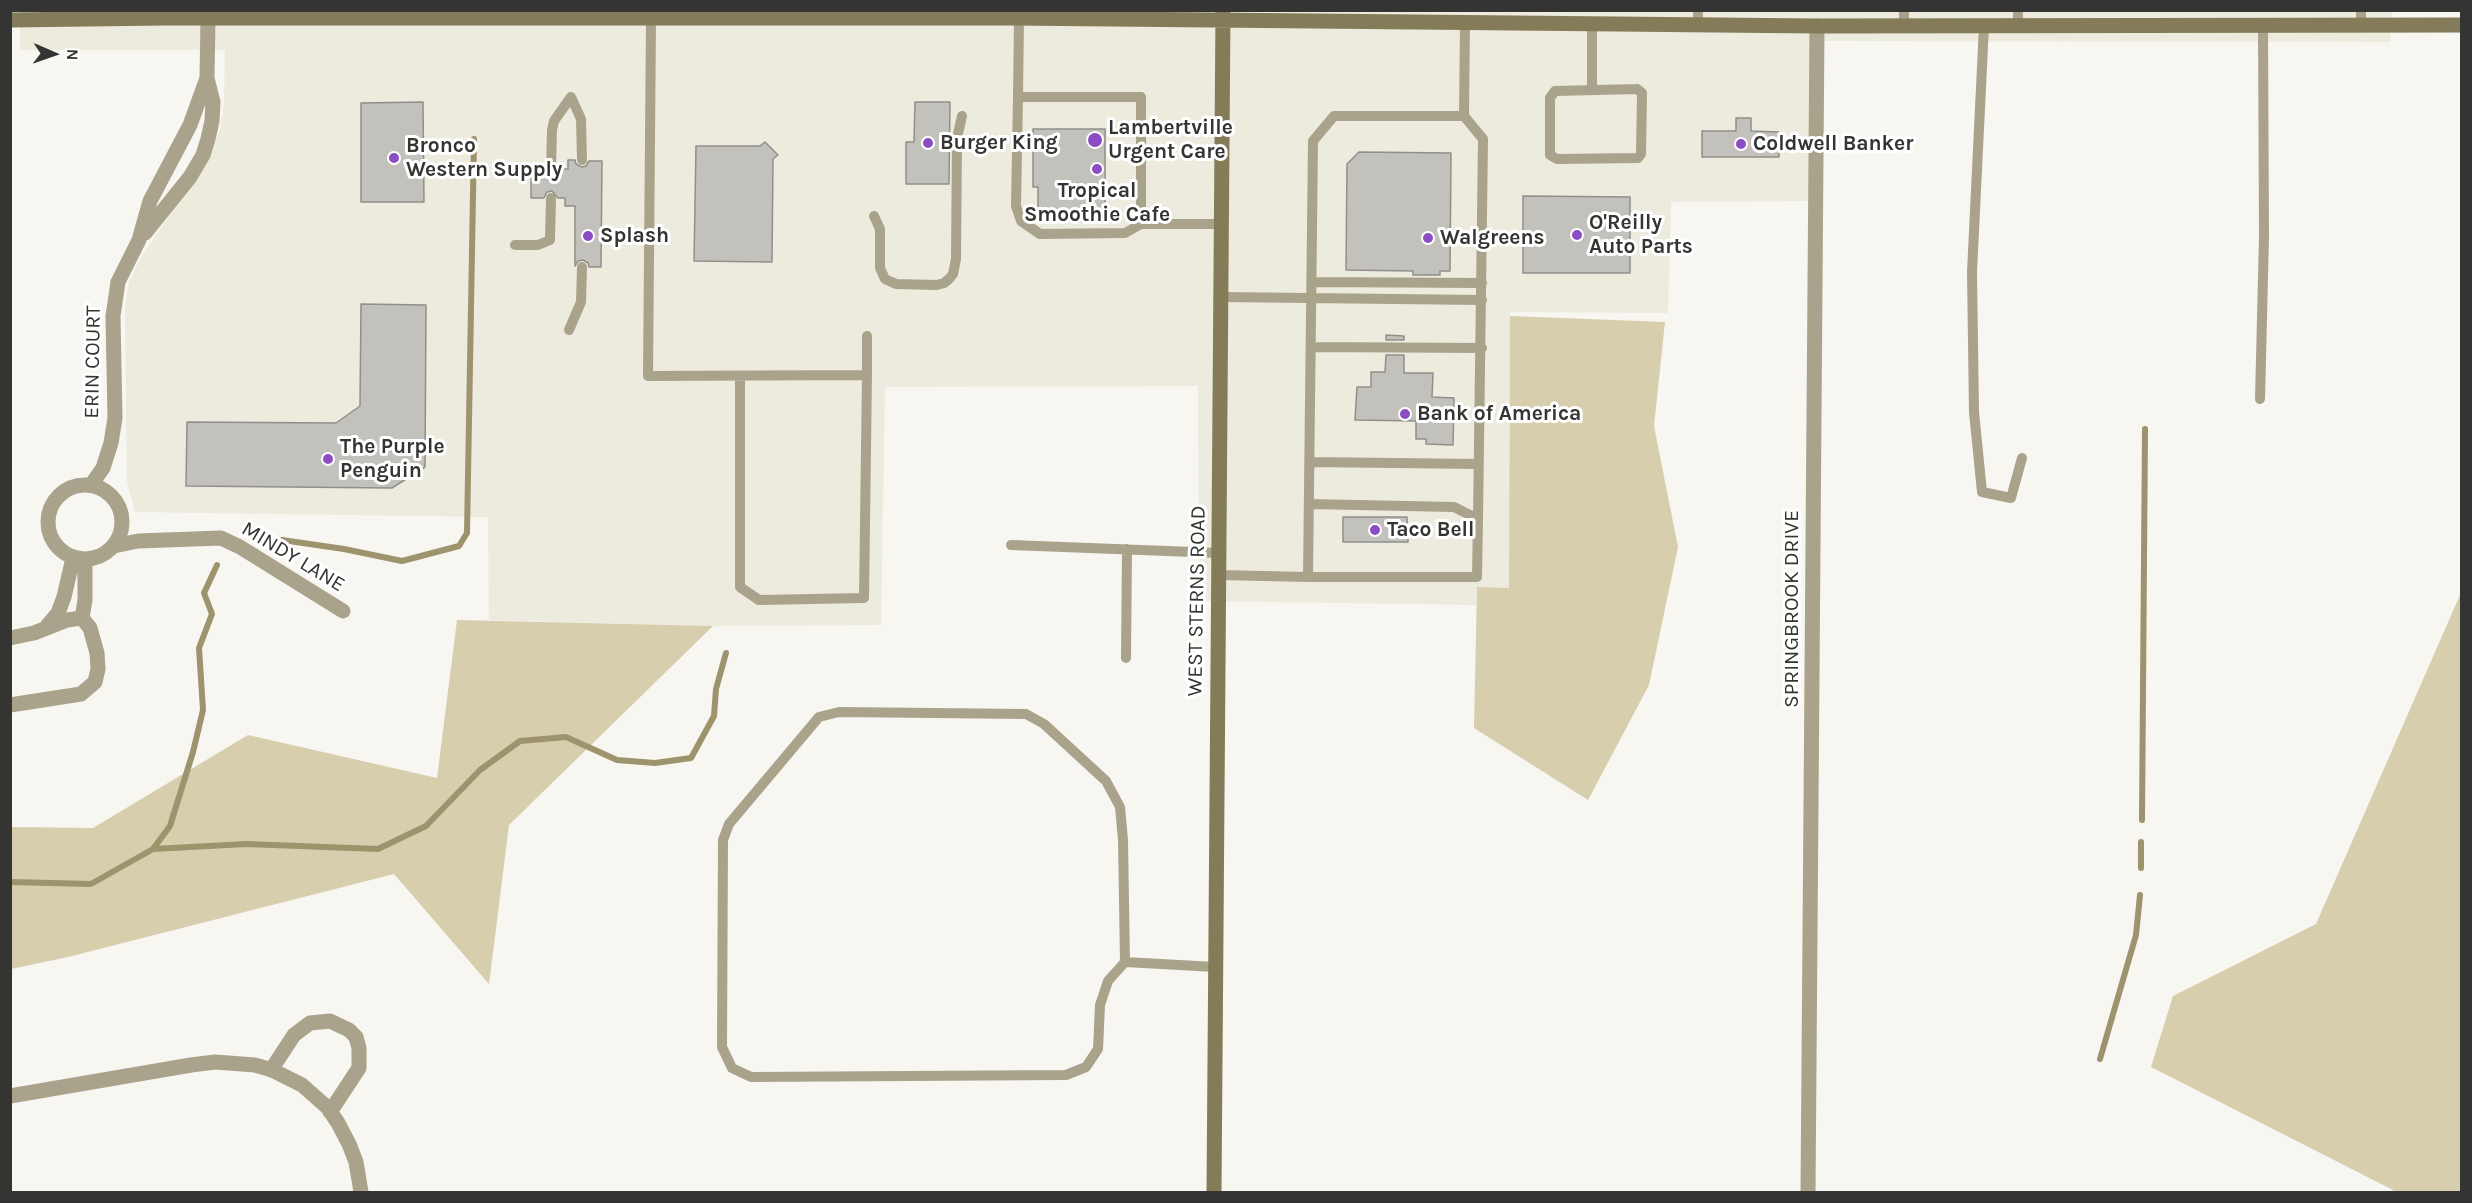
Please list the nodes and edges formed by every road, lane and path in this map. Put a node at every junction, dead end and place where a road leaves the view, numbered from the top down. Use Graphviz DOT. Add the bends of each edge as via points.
graph roads {
  1 [pos="2018,10"];
  2 [pos="225,14"];
  3 [pos="1223,15"];
  4 [pos="198,16"];
  5 [pos="1014,16"];
  6 [pos="1310,16"];
  7 [pos="1397,16"];
  8 [pos="651,18"];
  9 [pos="1455,18"];
  10 [pos="1698,18"];
  11 [pos="1904,18"];
  12 [pos="2361,18"];
  13 [pos="10,20"];
  14 [pos="1592,24"];
  15 [pos="1817,26"];
  16 [pos="1984,26"];
  17 [pos="2018,26"];
  18 [pos="2263,26"];
  19 [pos="2462,26"];
  20 [pos="207,78"];
  21 [pos="1592,90"];
  22 [pos="1018,97"];
  23 [pos="962,116"];
  24 [pos="1464,116"];
  25 [pos="582,160"];
  26 [pos="551,169"];
  27 [pos="551,198"];
  28 [pos="874,216"];
  29 [pos="1141,224"];
  30 [pos="1222,224"];
  31 [pos="139,240"];
  32 [pos="515,245"];
  33 [pos="582,267"];
  34 [pos="1312,282"];
  35 [pos="1482,283"];
  36 [pos="1221,297"];
  37 [pos="1312,298"];
  38 [pos="1482,300"];
  39 [pos="569,330"];
  40 [pos="867,336"];
  41 [pos="1311,348"];
  42 [pos="1482,348"];
  43 [pos="740,375"];
  44 [pos="867,375"];
  45 [pos="2260,399"];
  46 [pos="2022,458"];
  47 [pos="1311,462"];
  48 [pos="1479,464"];
  49 [pos="91,485"];
  50 [pos="1310,504"];
  51 [pos="1478,519"];
  52 [pos="1011,545"];
  53 [pos="114,546"];
  54 [pos="1127,549"];
  55 [pos="1219,553"];
  56 [pos="79,559"];
  57 [pos="1219,575"];
  58 [pos="1308,577"];
  59 [pos="343,611"];
  60 [pos="82,618"];
  61 [pos="47,626"];
  62 [pos="10,638"];
  63 [pos="1126,658"];
  64 [pos="10,705"];
  65 [pos="1125,962"];
  66 [pos="1215,967"];
  67 [pos="271,1070"];
  68 [pos="10,1096"];
  69 [pos="330,1112"];
  70 [pos="361,1192"];
  71 [pos="1214,1192"];
  72 [pos="1808,1192"];
  1 -- 17 [label="lane"];
  2 -- 4 [label="street"];
  2 -- 8 [label="street"];
  3 -- 5 [label="street"];
  3 -- 6 [label="street"];
  3 -- 30 [label="street, WEST STERNS ROAD"];
  4 -- 13 [label="street"];
  4 -- 20 [label="street, ERIN COURT"];
  5 -- 8 [label="street"];
  5 -- 22 [label="lane"];
  6 -- 7 [label="street"];
  7 -- 9 [label="street"];
  8 -- 43 [label="lane" via="648,375"];
  9 -- 14 [label="street"];
  9 -- 24 [label="lane"];
  10 -- 14 [label="street"];
  10 -- 15 [label="street"];
  11 -- 15 [label="street"];
  11 -- 16 [label="street"];
  12 -- 18 [label="street"];
  12 -- 19 [label="street"];
  14 -- 21 [label="lane"];
  15 -- 72 [label="street, SPRINGBROOK DRIVE"];
  16 -- 17 [label="street"];
  16 -- 46 [label="lane" via="1972,272 1974,412 1982,492 2011,498"];
  17 -- 18 [label="street"];
  18 -- 45 [label="lane"];
  20 -- 31 [label="street, ERIN COURT" via="185,136 150,201"];
  20 -- 31 [label="street, ERIN COURT" via="213,102 203,155"];
  21 -- 21 [label="lane" via="1637,89 1642,93 1638,158 1557,159 1550,155 1550,98 1555,91"];
  22 -- 29 [label="lane" via="1141,97"];
  22 -- 29 [label="lane" via="1016,206 1021,221 1040,234 1125,233"];
  23 -- 28 [label="lane" via="957,138 956,259 949,279 937,285 896,285 885,279 880,268 880,229"];
  24 -- 34 [label="lane" via="1334,116 1313,141"];
  24 -- 35 [label="lane" via="1483,139"];
  25 -- 26 [label="lane" via="581,119 571,98 554,121"];
  27 -- 32 [label="lane" via="550,240 538,245"];
  29 -- 30 [label="lane"];
  30 -- 36 [label="street, WEST STERNS ROAD"];
  31 -- 49 [label="street, ERIN COURT" via="116,292 115,418 109,452"];
  33 -- 39 [label="lane" via="581,302"];
  34 -- 35 [label="lane"];
  34 -- 37 [label="lane"];
  35 -- 38 [label="lane"];
  36 -- 37 [label="lane"];
  36 -- 55 [label="street, WEST STERNS ROAD"];
  37 -- 38 [label="lane"];
  37 -- 41 [label="lane"];
  38 -- 42 [label="lane"];
  40 -- 44 [label="lane"];
  41 -- 42 [label="lane"];
  41 -- 47 [label="lane"];
  42 -- 48 [label="lane"];
  43 -- 44 [label="lane"];
  43 -- 44 [label="lane" via="740,587 759,600 864,598"];
  47 -- 48 [label="lane"];
  47 -- 50 [label="lane"];
  48 -- 51 [label="lane"];
  49 -- 53 [label="street" via="113,496 121,510 121,533"];
  49 -- 56 [label="street" via="69,488 53,503 49,513 50,535 63,552"];
  50 -- 51 [label="lane" via="1454,507"];
  50 -- 58 [label="lane"];
  51 -- 58 [label="lane" via="1477,577"];
  52 -- 54 [label="lane"];
  53 -- 56 [label="street" via="96,558"];
  53 -- 59 [label="street, MINDY LANE" via="138,541 221,538"];
  54 -- 55 [label="lane"];
  54 -- 63 [label="lane"];
  55 -- 57 [label="street, WEST STERNS ROAD"];
  56 -- 60 [label="street" via="85,600"];
  56 -- 61 [label="street" via="58,613"];
  57 -- 58 [label="lane"];
  57 -- 66 [label="street, WEST STERNS ROAD"];
  60 -- 61 [label="street"];
  60 -- 64 [label="street" via="90,628 97,653 94,682 81,694"];
  61 -- 62 [label="street"];
  65 -- 65 [label="lane" via="1120,807 1106,781 1044,724 1026,714 839,712 819,717 729,824 723,840 722,1047 732,1068 751,1077 1066,1075 1086,1067 1098,1049 1100,1005 1108,981"];
  65 -- 66 [label="lane"];
  66 -- 71 [label="street, WEST STERNS ROAD"];
  67 -- 68 [label="street" via="237,1063 191,1065"];
  67 -- 69 [label="street" via="302,1085"];
  67 -- 69 [label="street" via="294,1035 310,1023 330,1021 349,1030 360,1048 359,1068"];
  69 -- 70 [label="street" via="356,1162"];
}
